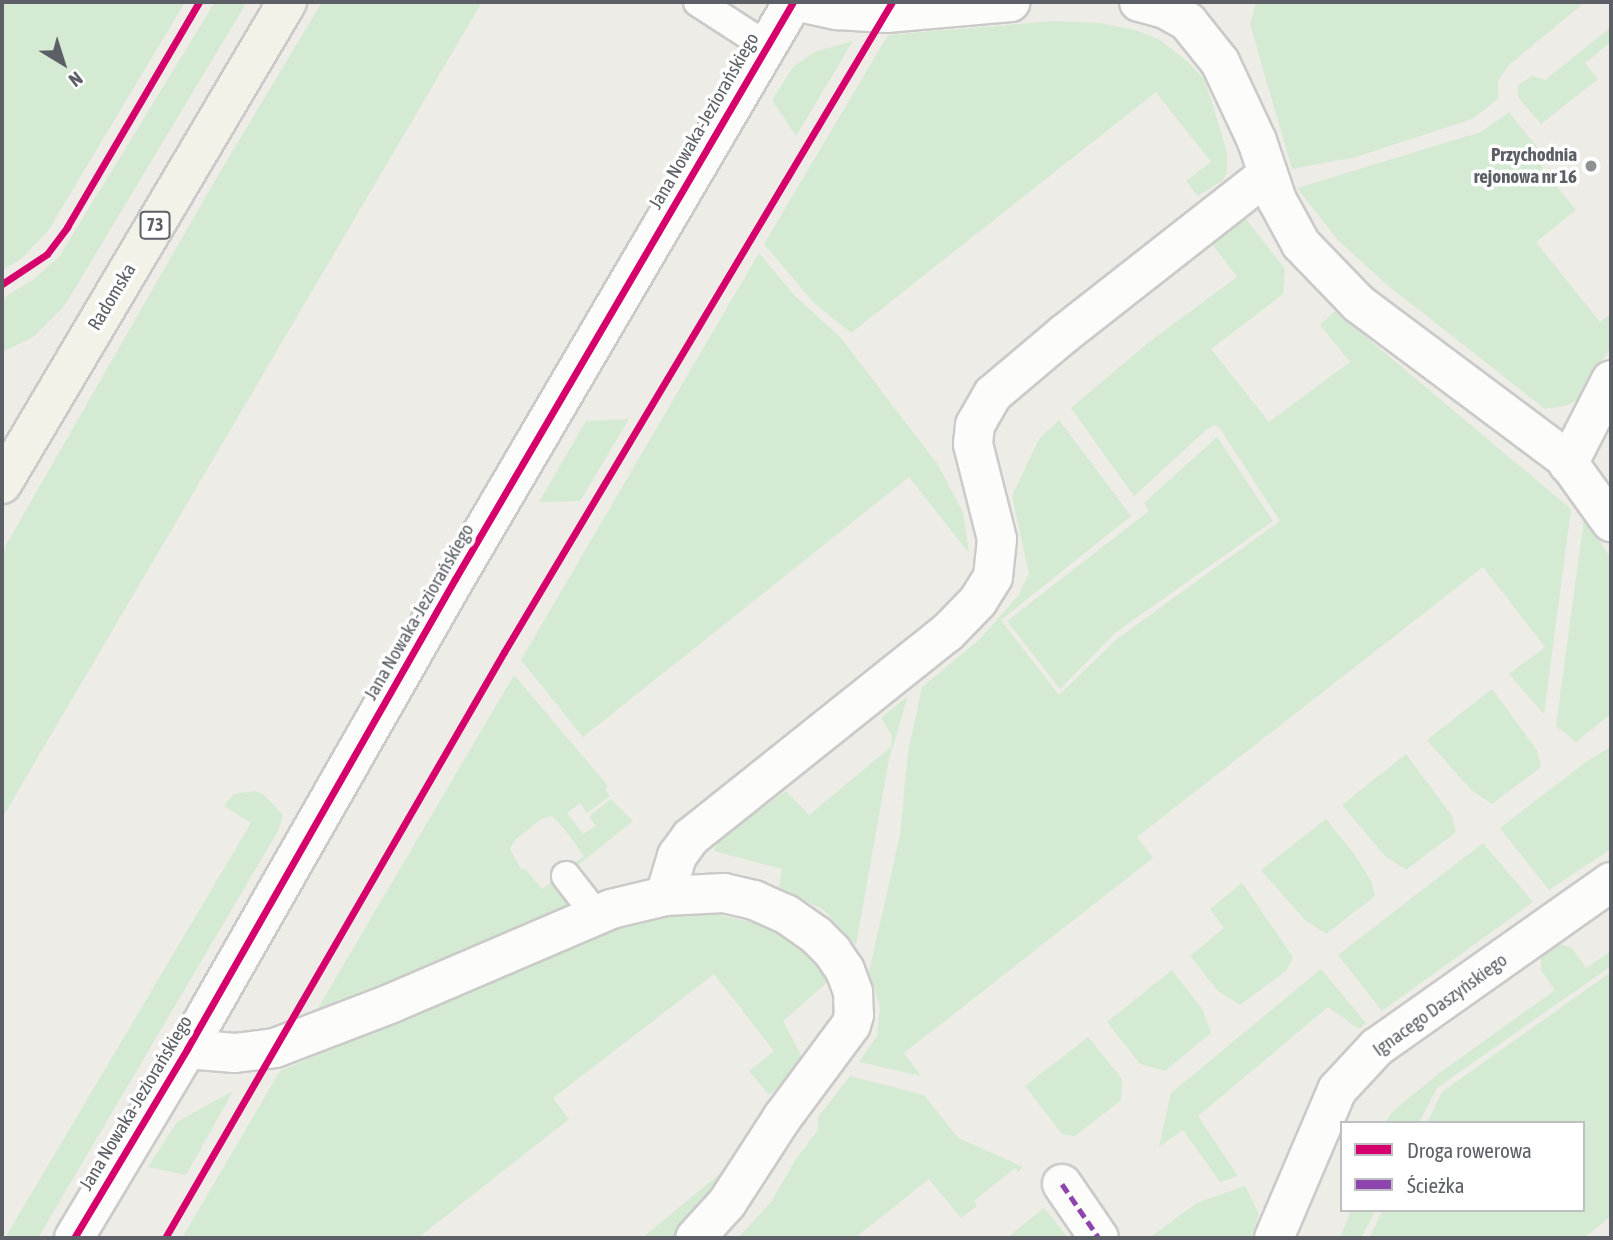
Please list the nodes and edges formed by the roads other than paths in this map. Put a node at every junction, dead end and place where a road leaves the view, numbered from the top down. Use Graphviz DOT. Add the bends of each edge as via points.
graph roads {
  1 [pos="287,2"];
  2 [pos="698,2"];
  3 [pos="793,2"];
  4 [pos="799,2"];
  5 [pos="1011,2"];
  6 [pos="1139,2"];
  7 [pos="766,46"];
  8 [pos="1268,174"];
  9 [pos="1611,380"];
  10 [pos="12,441"];
  11 [pos="1568,464"];
  12 [pos="2,484"];
  13 [pos="1611,522"];
  14 [pos="566,876"];
  15 [pos="1611,882"];
  16 [pos="665,896"];
  17 [pos="597,916"];
  18 [pos="187,1049"];
  19 [pos="1062,1184"];
  20 [pos="74,1238"];
  21 [pos="695,1238"];
  22 [pos="1099,1238"];
  23 [pos="1274,1238"];
  1 -- 10 [label="main road, Radomska / 73"];
  2 -- 7 [label="lane"];
  3 -- 7 [label="street, Jana Nowaka-Jeziorańskiego"];
  4 -- 5 [label="street" via="886,13"];
  6 -- 8 [label="street" via="1166,9 1188,22 1206,43 1242,104"];
  7 -- 18 [label="street, Jana Nowaka-Jeziorańskiego"];
  8 -- 11 [label="street" via="1286,222 1343,289"];
  8 -- 16 [label="street" via="993,394 975,425 973,444 997,538 993,577 978,601 947,633 691,837 677,856"];
  9 -- 11 [label="street"];
  10 -- 12 [label="main road, Radomska / 73"];
  11 -- 13 [label="street"];
  14 -- 17 [label="lane"];
  15 -- 23 [label="street, Ignacego Daszyńskiego" via="1377,1047 1337,1090"];
  16 -- 17 [label="street"];
  16 -- 21 [label="street" via="724,894 754,900 786,915 832,951 853,992 851,1025 727,1203"];
  17 -- 18 [label="street" via="275,1048 235,1053"];
  18 -- 20 [label="street, Jana Nowaka-Jeziorańskiego"];
  19 -- 22 [label="street"];
}
